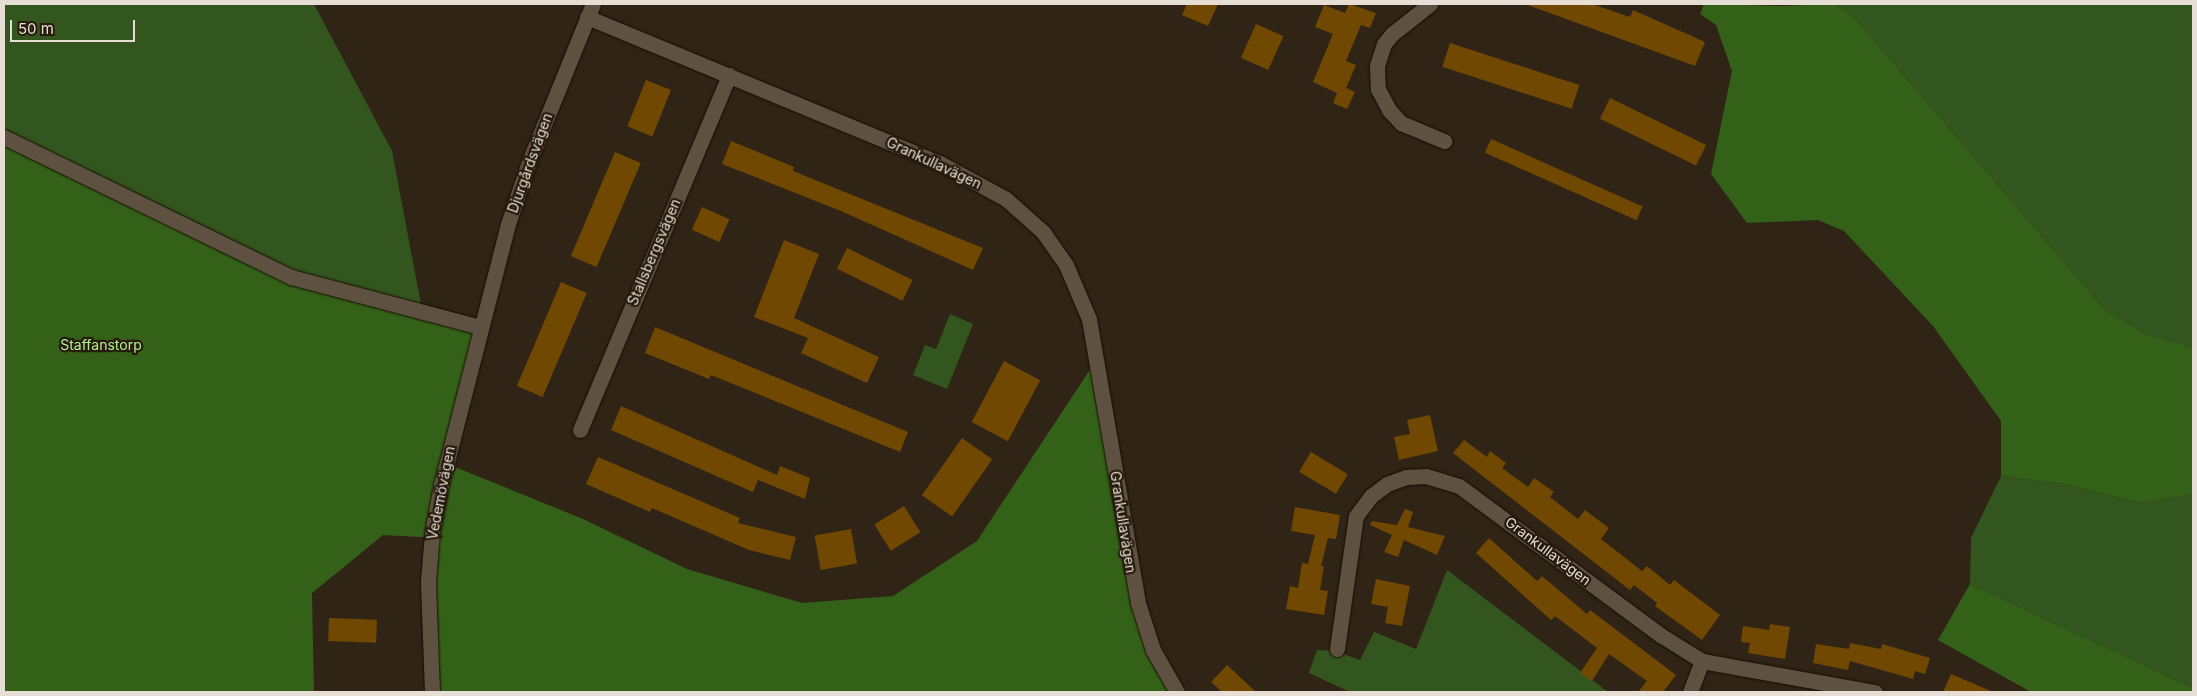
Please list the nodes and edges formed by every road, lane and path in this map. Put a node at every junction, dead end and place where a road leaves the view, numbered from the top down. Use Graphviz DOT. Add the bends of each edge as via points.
graph roads {
  1 [pos="1430,4"];
  2 [pos="590,10"];
  3 [pos="729,74"];
  4 [pos="4,137"];
  5 [pos="1444,141"];
  6 [pos="480,327"];
  7 [pos="580,430"];
  8 [pos="1337,649"];
  9 [pos="1702,661"];
  10 [pos="432,692"];
  11 [pos="1177,692"];
  12 [pos="1690,692"];
  13 [pos="1875,692"];
  1 -- 5 [label="street" via="1384,44 1377,66 1378,89 1401,124"];
  2 -- 3 [label="street, Grankullavägen"];
  2 -- 6 [label="street, Djurgårdsvägen" via="530,159 508,224"];
  3 -- 7 [label="street, Stallsbergsvägen"];
  3 -- 11 [label="street, Grankullavägen" via="976,180 1026,215 1059,254 1089,319 1138,603 1153,650"];
  4 -- 6 [label="street" via="291,277"];
  6 -- 10 [label="street, Vedemövägen" via="432,533 428,581"];
  8 -- 9 [label="street, Grankullavägen" via="1356,516 1364,503 1387,484 1406,477 1426,476 1459,486 1662,636"];
  9 -- 12 [label="street"];
  9 -- 13 [label="street, Grankullavägen"];
}
